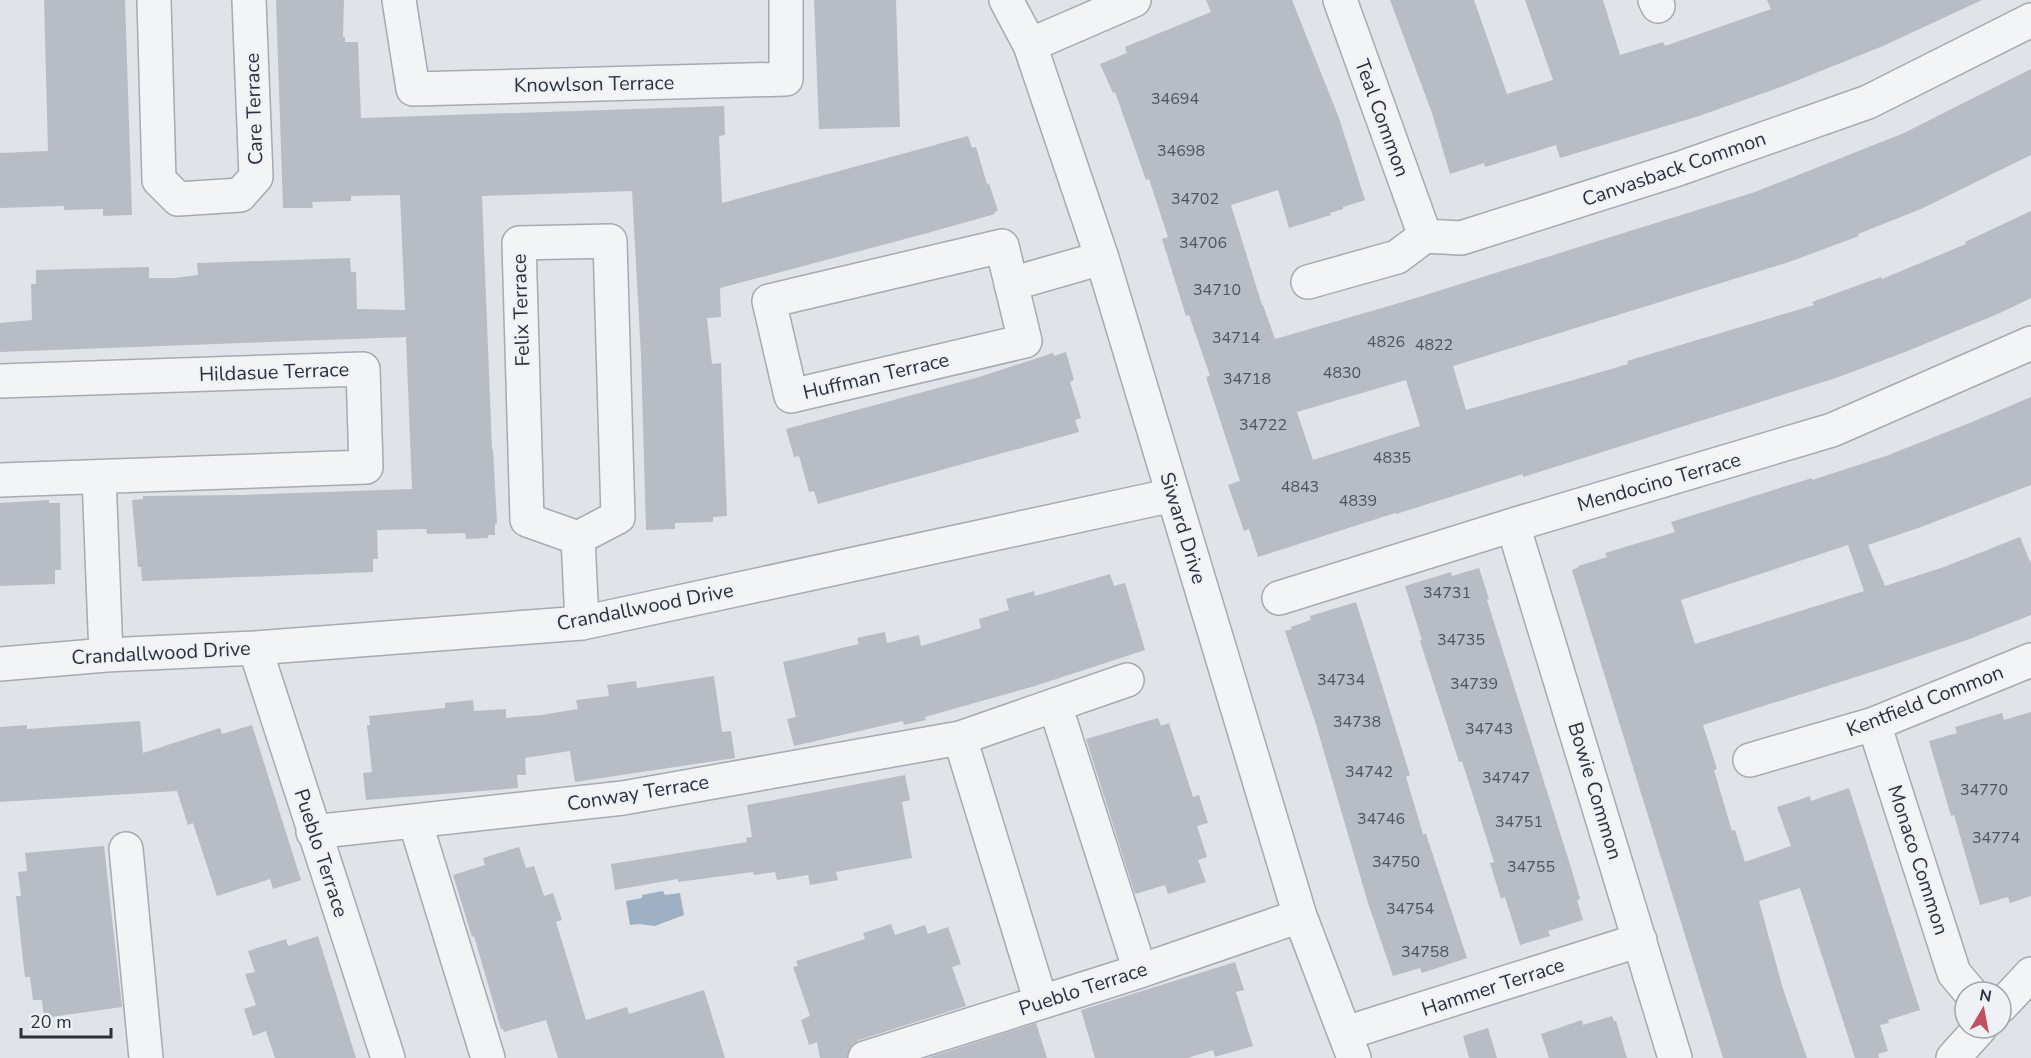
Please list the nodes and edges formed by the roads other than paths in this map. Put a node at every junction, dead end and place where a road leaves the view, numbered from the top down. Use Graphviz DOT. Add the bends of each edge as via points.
graph roads {
  1 [pos="153,0"];
  2 [pos="249,0"];
  3 [pos="399,0"];
  4 [pos="786,0"];
  5 [pos="1006,0"];
  6 [pos="1134,0"];
  7 [pos="1340,0"];
  8 [pos="2031,20"];
  9 [pos="1030,45"];
  10 [pos="1425,236"];
  11 [pos="1102,258"];
  12 [pos="1308,282"];
  13 [pos="1011,284"];
  14 [pos="2031,344"];
  15 [pos="0,381"];
  16 [pos="99,477"];
  17 [pos="0,480"];
  18 [pos="1173,495"];
  19 [pos="1514,525"];
  20 [pos="578,538"];
  21 [pos="1279,598"];
  22 [pos="582,623"];
  23 [pos="255,648"];
  24 [pos="106,655"];
  25 [pos="2031,660"];
  26 [pos="0,664"];
  27 [pos="1127,680"];
  28 [pos="1055,705"];
  29 [pos="1874,724"];
  30 [pos="960,738"];
  31 [pos="1750,760"];
  32 [pos="415,821"];
  33 [pos="313,832"];
  34 [pos="126,849"];
  35 [pos="1300,916"];
  36 [pos="1640,940"];
  37 [pos="1140,971"];
  38 [pos="2031,974"];
  39 [pos="1960,980"];
  40 [pos="2013,993"];
  41 [pos="1041,1002"];
  42 [pos="1969,1040"];
  43 [pos="1350,1046"];
  44 [pos="146,1058"];
  45 [pos="388,1058"];
  46 [pos="488,1058"];
  47 [pos="865,1058"];
  48 [pos="1675,1058"];
  49 [pos="1953,1058"];
  1 -- 2 [label="street, Care Terrace" via="159,180 178,199 240,195 256,177"];
  3 -- 4 [label="street, Knowlson Terrace" via="413,89 786,80"];
  5 -- 9 [label="street, Siward Drive"];
  6 -- 9 [label="street"];
  7 -- 10 [label="street, Teal Common"];
  8 -- 10 [label="street, Canvasback Common" via="1868,102 1678,169 1461,238"];
  9 -- 11 [label="street, Siward Drive"];
  10 -- 12 [label="street" via="1397,256"];
  11 -- 13 [label="street"];
  11 -- 18 [label="street, Siward Drive"];
  13 -- 13 [label="street, Huffman Terrace" via="1025,341 791,396 769,301 1002,246"];
  14 -- 19 [label="street, Mendocino Terrace" via="1832,430"];
  15 -- 16 [label="street, Hildasue Terrace" via="363,369 366,467"];
  16 -- 17 [label="street, Hildasue Terrace"];
  16 -- 24 [label="street"];
  18 -- 22 [label="street, Crandallwood Drive"];
  18 -- 35 [label="street, Siward Drive"];
  19 -- 21 [label="street, Mendocino Terrace"];
  19 -- 36 [label="street, Bowie Common"];
  20 -- 20 [label="street, Felix Terrace" via="618,517 610,241 519,243 527,520"];
  20 -- 22 [label="street"];
  22 -- 23 [label="street, Crandallwood Drive"];
  23 -- 24 [label="street, Crandallwood Drive"];
  23 -- 33 [label="street, Pueblo Terrace"];
  24 -- 26 [label="street, Crandallwood Drive"];
  25 -- 29 [label="street, Kentfield Common"];
  27 -- 28 [label="street, Conway Terrace"];
  28 -- 30 [label="street, Conway Terrace"];
  28 -- 37 [label="street"];
  29 -- 31 [label="street, Kentfield Common"];
  29 -- 39 [label="street, Monaco Common" via="1954,973"];
  30 -- 32 [label="street, Conway Terrace" via="623,798"];
  30 -- 41 [label="street"];
  32 -- 33 [label="street, Conway Terrace"];
  32 -- 46 [label="street"];
  33 -- 45 [label="street, Pueblo Terrace"];
  34 -- 44 [label="street"];
  35 -- 37 [label="street, Pueblo Terrace"];
  35 -- 43 [label="street, Siward Drive"];
  36 -- 43 [label="street, Hammer Terrace"];
  36 -- 48 [label="street, Bowie Common"];
  37 -- 41 [label="street, Pueblo Terrace"];
  38 -- 40 [label="street"];
  41 -- 47 [label="street, Pueblo Terrace"];
  42 -- 49 [label="street"];
}
